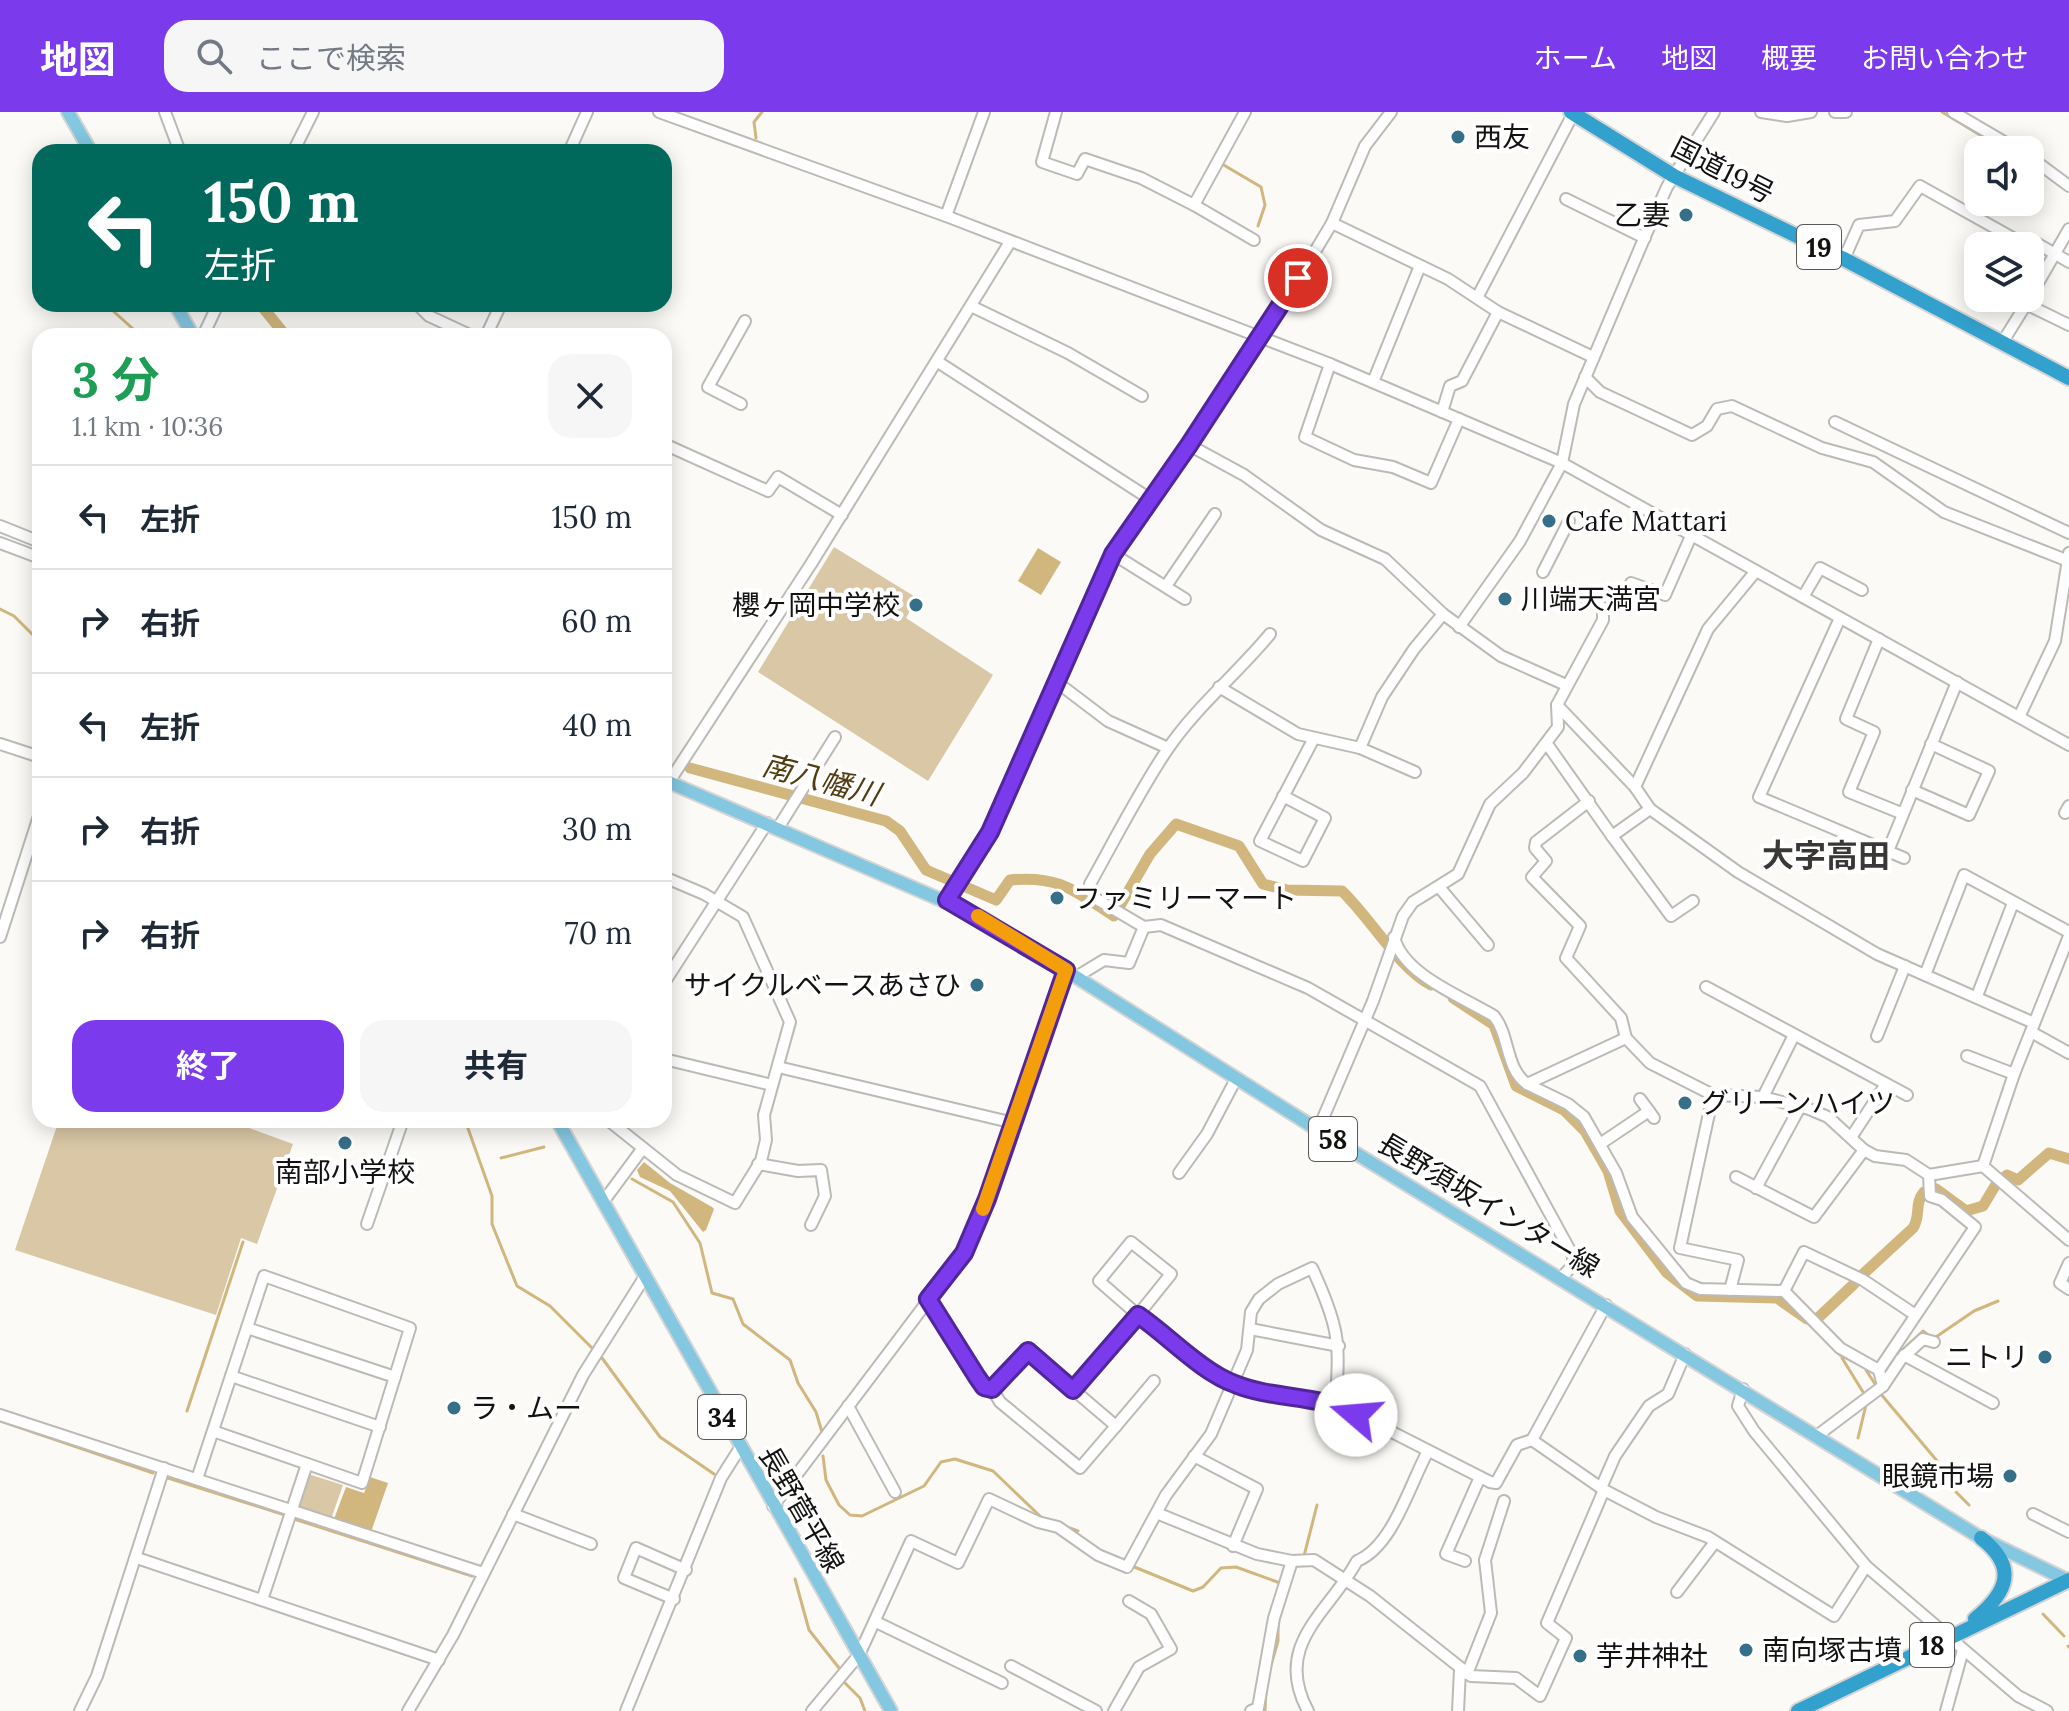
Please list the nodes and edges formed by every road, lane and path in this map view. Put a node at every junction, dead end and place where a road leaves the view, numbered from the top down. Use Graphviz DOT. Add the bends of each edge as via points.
graph roads {
  1 [pos="68,112"];
  2 [pos="165,112"];
  3 [pos="313,112"];
  4 [pos="587,112"];
  5 [pos="659,112"];
  6 [pos="984,112"];
  7 [pos="1056,112"];
  8 [pos="1245,112"];
  9 [pos="1391,112"];
  10 [pos="1714,112"];
  11 [pos="1761,112"];
  12 [pos="1811,112"];
  13 [pos="1835,112"];
  14 [pos="1846,112"];
  15 [pos="1953,112"];
  16 [pos="1572,113"];
  17 [pos="687,117"];
  18 [pos="1994,136"];
  19 [pos="86,144"];
  20 [pos="177,144"];
  21 [pos="297,144"];
  22 [pos="573,144"];
  23 [pos="2044,167"];
  24 [pos="1674,176"];
  25 [pos="2069,186"];
  26 [pos="1566,199"];
  27 [pos="1194,205"];
  28 [pos="946,216"];
  29 [pos="1332,223"];
  30 [pos="2069,229"];
  31 [pos="1645,238"];
  32 [pos="1254,240"];
  33 [pos="1010,242"];
  34 [pos="2055,254"];
  35 [pos="1844,259"];
  36 [pos="2069,262"];
  37 [pos="1420,266"];
  38 [pos="2044,273"];
  39 [pos="1478,296"];
  40 [pos="973,307"];
  41 [pos="2044,309"];
  42 [pos="425,312"];
  43 [pos="1498,312"];
  44 [pos="2021,312"];
  45 [pos="745,321"];
  46 [pos="2069,325"];
  47 [pos="455,328"];
  48 [pos="1261,336"];
  49 [pos="2002,343"];
  50 [pos="1593,357"];
  51 [pos="938,362"];
  52 [pos="1330,364"];
  53 [pos="1585,377"];
  54 [pos="2069,378"];
  55 [pos="1373,382"];
  56 [pos="1142,396"];
  57 [pos="741,404"];
  58 [pos="1442,412"];
  59 [pos="1459,419"];
  60 [pos="1835,422"];
  61 [pos="1189,445"];
  62 [pos="672,448"];
  63 [pos="1562,463"];
  64 [pos="1150,499"];
  65 [pos="1215,514"];
  66 [pos="842,515"];
  67 [pos="1569,521"];
  68 [pos="0,526"];
  69 [pos="2069,533"];
  70 [pos="1691,536"];
  71 [pos="32,539"];
  72 [pos="0,543"];
  73 [pos="1113,554"];
  74 [pos="32,555"];
  75 [pos="2068,560"];
  76 [pos="1756,571"];
  77 [pos="1543,572"];
  78 [pos="1631,583"];
  79 [pos="1166,586"];
  80 [pos="1862,590"];
  81 [pos="2066,592"];
  82 [pos="1579,593"];
  83 [pos="1803,597"];
  84 [pos="1185,599"];
  85 [pos="1443,614"];
  86 [pos="1840,618"];
  87 [pos="1459,627"];
  88 [pos="1270,634"];
  89 [pos="1879,639"];
  90 [pos="1957,682"];
  91 [pos="1058,683"];
  92 [pos="1566,685"];
  93 [pos="1219,687"];
  94 [pos="1557,705"];
  95 [pos="2019,717"];
  96 [pos="835,737"];
  97 [pos="1313,740"];
  98 [pos="0,744"];
  99 [pos="1547,744"];
  100 [pos="1931,744"];
  101 [pos="2069,745"];
  102 [pos="1168,748"];
  103 [pos="1360,748"];
  104 [pos="32,754"];
  105 [pos="1415,772"];
  106 [pos="672,773"];
  107 [pos="672,783"];
  108 [pos="1635,787"];
  109 [pos="1912,790"];
  110 [pos="1283,796"];
  111 [pos="1589,801"];
  112 [pos="1650,809"];
  113 [pos="1901,813"];
  114 [pos="772,826"];
  115 [pos="1612,836"];
  116 [pos="32,838"];
  117 [pos="1888,851"];
  118 [pos="1904,858"];
  119 [pos="672,881"];
  120 [pos="1439,887"];
  121 [pos="947,900"];
  122 [pos="1693,901"];
  123 [pos="717,902"];
  124 [pos="2013,903"];
  125 [pos="1144,927"];
  126 [pos="2069,934"];
  127 [pos="0,937"];
  128 [pos="1392,943"];
  129 [pos="1488,945"];
  130 [pos="672,961"];
  131 [pos="676,963"];
  132 [pos="1905,966"];
  133 [pos="672,970"];
  134 [pos="1071,974"];
  135 [pos="1925,975"];
  136 [pos="1706,987"];
  137 [pos="1977,996"];
  138 [pos="1364,1021"];
  139 [pos="2032,1028"];
  140 [pos="1877,1036"];
  141 [pos="1793,1037"];
  142 [pos="1626,1038"];
  143 [pos="2069,1053"];
  144 [pos="1967,1056"];
  145 [pos="672,1061"];
  146 [pos="778,1067"];
  147 [pos="2014,1074"];
  148 [pos="1236,1079"];
  149 [pos="1527,1084"];
  150 [pos="1886,1084"];
  151 [pos="772,1085"];
  152 [pos="1713,1095"];
  153 [pos="1907,1095"];
  154 [pos="1763,1097"];
  155 [pos="1640,1099"];
  156 [pos="1800,1107"];
  157 [pos="1014,1123"];
  158 [pos="400,1128"];
  159 [pos="561,1128"];
  160 [pos="618,1128"];
  161 [pos="1318,1130"];
  162 [pos="1852,1136"];
  163 [pos="1600,1144"];
  164 [pos="643,1148"];
  165 [pos="1864,1150"];
  166 [pos="758,1164"];
  167 [pos="1983,1166"];
  168 [pos="1179,1173"];
  169 [pos="1929,1175"];
  170 [pos="1736,1177"];
  171 [pos="1756,1188"];
  172 [pos="603,1202"];
  173 [pos="367,1224"];
  174 [pos="811,1225"];
  175 [pos="2069,1240"];
  176 [pos="2069,1263"];
  177 [pos="1562,1277"];
  178 [pos="644,1278"];
  179 [pos="2069,1289"];
  180 [pos="1730,1290"];
  181 [pos="1784,1291"];
  182 [pos="928,1299"];
  183 [pos="1606,1305"];
  184 [pos="1914,1314"];
  185 [pos="1138,1315"];
  186 [pos="247,1328"];
  187 [pos="1250,1329"];
  188 [pos="1934,1342"];
  189 [pos="1339,1346"];
  190 [pos="1685,1354"];
  191 [pos="1904,1355"];
  192 [pos="1879,1370"];
  193 [pos="231,1376"];
  194 [pos="395,1377"];
  195 [pos="1154,1381"];
  196 [pos="1233,1384"];
  197 [pos="1883,1386"];
  198 [pos="992,1389"];
  199 [pos="1743,1389"];
  200 [pos="1073,1390"];
  201 [pos="1335,1403"];
  202 [pos="1993,1403"];
  203 [pos="848,1406"];
  204 [pos="0,1415"];
  205 [pos="1116,1426"];
  206 [pos="380,1427"];
  207 [pos="213,1431"];
  208 [pos="1818,1435"];
  209 [pos="1532,1440"];
  210 [pos="740,1448"];
  211 [pos="1428,1451"];
  212 [pos="1194,1456"];
  213 [pos="307,1464"];
  214 [pos="164,1468"];
  215 [pos="1480,1477"];
  216 [pos="197,1479"];
  217 [pos="1603,1489"];
  218 [pos="895,1492"];
  219 [pos="1504,1501"];
  220 [pos="773,1506"];
  221 [pos="291,1511"];
  222 [pos="513,1514"];
  223 [pos="1159,1514"];
  224 [pos="2033,1514"];
  225 [pos="2069,1532"];
  226 [pos="1981,1538"];
  227 [pos="1715,1542"];
  228 [pos="591,1544"];
  229 [pos="1233,1546"];
  230 [pos="137,1558"];
  231 [pos="1292,1561"];
  232 [pos="1465,1561"];
  233 [pos="1866,1566"];
  234 [pos="686,1570"];
  235 [pos="483,1573"];
  236 [pos="1342,1580"];
  237 [pos="2068,1581"];
  238 [pos="1677,1592"];
  239 [pos="674,1599"];
  240 [pos="262,1600"];
  241 [pos="1129,1601"];
  242 [pos="876,1622"];
  243 [pos="1953,1634"];
  244 [pos="1963,1650"];
  245 [pos="859,1655"];
  246 [pos="439,1660"];
  247 [pos="1011,1666"];
  248 [pos="1464,1672"];
  249 [pos="1002,1683"];
  250 [pos="80,1711"];
  251 [pos="408,1711"];
  252 [pos="626,1711"];
  253 [pos="812,1711"];
  254 [pos="891,1711"];
  255 [pos="1096,1711"];
  256 [pos="1114,1711"];
  257 [pos="1251,1711"];
  258 [pos="1308,1711"];
  259 [pos="1458,1711"];
  260 [pos="1798,1711"];
  261 [pos="1946,1711"];
  262 [pos="2047,1711"];
  1 -- 19 [label="main road"];
  2 -- 20 [label="street"];
  3 -- 21 [label="street"];
  4 -- 22 [label="street"];
  5 -- 17 [label="street"];
  6 -- 28 [label="street"];
  7 -- 27 [label="street" via="1042,162 1077,174 1085,159 1141,178"];
  8 -- 27 [label="street"];
  9 -- 29 [label="street" via="1365,146"];
  10 -- 24 [label="street"];
  11 -- 12 [label="street"];
  13 -- 14 [label="street"];
  15 -- 18 [label="street"];
  16 -- 24 [label="highway, 国道19号 / 19"];
  16 -- 39 [label="street"];
  17 -- 28 [label="street"];
  23 -- 25 [label="street"];
  24 -- 31 [label="street"];
  24 -- 35 [label="highway, 国道19号 / 19"];
  26 -- 31 [label="street"];
  27 -- 32 [label="street"];
  28 -- 33 [label="street"];
  29 -- 37 [label="street"];
  29 -- 48 [label="street"];
  30 -- 34 [label="street"];
  31 -- 50 [label="street"];
  33 -- 40 [label="street"];
  33 -- 48 [label="street"];
  34 -- 35 [label="street" via="2031,240 2022,243 1920,186 1895,221 1859,225"];
  34 -- 36 [label="street"];
  34 -- 38 [label="street"];
  35 -- 49 [label="highway, 国道19号 / 19"];
  37 -- 39 [label="street"];
  37 -- 55 [label="street"];
  39 -- 43 [label="street"];
  40 -- 51 [label="street"];
  40 -- 56 [label="street"];
  41 -- 46 [label="street"];
  42 -- 47 [label="street"];
  43 -- 50 [label="street"];
  43 -- 58 [label="street" via="1462,381 1450,386"];
  44 -- 49 [label="street"];
  45 -- 57 [label="street" via="708,387"];
  48 -- 52 [label="street"];
  48 -- 61 [label="street"];
  49 -- 54 [label="highway, 国道19号 / 19"];
  50 -- 53 [label="street"];
  51 -- 64 [label="street"];
  51 -- 66 [label="street"];
  52 -- 55 [label="street"];
  52 -- 59 [label="street" via="1305,437 1354,460 1393,467 1431,483"];
  53 -- 63 [label="street"];
  53 -- 75 [label="street" via="1600,392 1692,435 1707,426 1717,409 1732,406 1822,448 1873,462 1944,512"];
  55 -- 58 [label="street"];
  58 -- 59 [label="street"];
  59 -- 63 [label="street"];
  60 -- 69 [label="street"];
  61 -- 64 [label="street"];
  61 -- 85 [label="street" via="1244,475 1321,530 1385,559"];
  62 -- 66 [label="street" via="768,491 778,477"];
  63 -- 70 [label="street"];
  63 -- 87 [label="street" via="1520,541"];
  64 -- 73 [label="street"];
  65 -- 79 [label="street"];
  66 -- 106 [label="street"];
  67 -- 77 [label="street"];
  68 -- 71 [label="street"];
  70 -- 76 [label="street"];
  70 -- 78 [label="street" via="1665,595"];
  72 -- 74 [label="street"];
  73 -- 79 [label="street"];
  73 -- 91 [label="street"];
  75 -- 81 [label="street"];
  76 -- 83 [label="street"];
  76 -- 108 [label="street" via="1708,629"];
  79 -- 84 [label="street"];
  80 -- 83 [label="street" via="1820,568"];
  81 -- 95 [label="street" via="2055,641"];
  82 -- 92 [label="street" via="1603,608 1603,620"];
  83 -- 86 [label="street"];
  85 -- 87 [label="street"];
  85 -- 103 [label="street" via="1382,697"];
  86 -- 89 [label="street"];
  86 -- 117 [label="street" via="1759,797"];
  87 -- 92 [label="street" via="1501,656"];
  88 -- 93 [label="street"];
  89 -- 90 [label="street"];
  89 -- 113 [label="street" via="1846,719 1874,732 1849,792"];
  90 -- 95 [label="street"];
  90 -- 100 [label="street"];
  91 -- 102 [label="street" via="1108,721"];
  91 -- 121 [label="street" via="990,832"];
  92 -- 94 [label="street"];
  93 -- 97 [label="street"];
  93 -- 102 [label="street"];
  94 -- 99 [label="street" via="1558,727"];
  94 -- 108 [label="street"];
  95 -- 101 [label="street"];
  96 -- 114 [label="street" via="800,797"];
  97 -- 103 [label="street"];
  97 -- 110 [label="street"];
  98 -- 104 [label="street"];
  99 -- 111 [label="street"];
  99 -- 120 [label="street" via="1490,803 1466,863"];
  100 -- 109 [label="street"];
  100 -- 109 [label="street" via="1989,771 1969,815"];
  102 -- 125 [label="street" via="1090,884 1093,897"];
  103 -- 105 [label="street"];
  107 -- 114 [label="main road, 長野須坂インター線 / 58"];
  108 -- 112 [label="street"];
  109 -- 113 [label="street"];
  110 -- 110 [label="street" via="1260,841 1303,861 1325,818"];
  111 -- 115 [label="street"];
  111 -- 142 [label="street" via="1536,842 1546,861 1532,877 1580,926 1566,958 1621,1018"];
  112 -- 115 [label="street"];
  112 -- 132 [label="street" via="1726,865"];
  113 -- 117 [label="street"];
  114 -- 121 [label="main road, 長野須坂インター線 / 58"];
  114 -- 123 [label="street"];
  115 -- 122 [label="street" via="1671,916"];
  116 -- 127 [label="street"];
  117 -- 118 [label="street"];
  119 -- 123 [label="street"];
  120 -- 128 [label="street" via="1413,902"];
  120 -- 129 [label="street"];
  121 -- 134 [label="main road, 長野須坂インター線 / 58"];
  123 -- 131 [label="street"];
  123 -- 146 [label="street" via="743,917 780,994 790,1022"];
  124 -- 126 [label="street"];
  124 -- 135 [label="street" via="1964,875"];
  124 -- 137 [label="street"];
  125 -- 134 [label="street" via="1129,963 1104,960"];
  125 -- 138 [label="street" via="1161,925 1308,988"];
  126 -- 139 [label="street"];
  128 -- 138 [label="street"];
  128 -- 149 [label="street" via="1415,968 1494,1016 1502,1025 1515,1070"];
  130 -- 131 [label="street"];
  131 -- 133 [label="street"];
  132 -- 135 [label="street"];
  132 -- 140 [label="street"];
  134 -- 148 [label="main road, 長野須坂インター線 / 58"];
  134 -- 157 [label="street"];
  135 -- 137 [label="street"];
  136 -- 141 [label="street"];
  137 -- 139 [label="street"];
  138 -- 161 [label="street"];
  138 -- 177 [label="street" via="1480,1086 1573,1256 1573,1265"];
  139 -- 143 [label="street"];
  139 -- 147 [label="street"];
  141 -- 150 [label="street"];
  141 -- 154 [label="street"];
  142 -- 149 [label="street"];
  142 -- 152 [label="street" via="1650,1063"];
  144 -- 147 [label="street"];
  145 -- 151 [label="street"];
  146 -- 151 [label="street"];
  146 -- 157 [label="street"];
  147 -- 167 [label="street"];
  148 -- 161 [label="main road, 長野須坂インター線 / 58"];
  148 -- 168 [label="street"];
  149 -- 163 [label="street" via="1584,1117"];
  150 -- 153 [label="street"];
  150 -- 162 [label="street"];
  151 -- 166 [label="street"];
  152 -- 154 [label="street"];
  152 -- 180 [label="street" via="1680,1248 1738,1260"];
  154 -- 156 [label="street"];
  155 -- 163 [label="street" via="1652,1115"];
  156 -- 162 [label="street" via="1828,1117"];
  156 -- 171 [label="street"];
  157 -- 182 [label="street" via="964,1253"];
  158 -- 173 [label="street"];
  159 -- 172 [label="main road, 長野菅平線 / 34"];
  160 -- 164 [label="street"];
  161 -- 177 [label="main road, 長野須坂インター線 / 58"];
  162 -- 165 [label="street"];
  163 -- 180 [label="street" via="1632,1217 1675,1272 1700,1289"];
  164 -- 166 [label="street" via="677,1175 735,1203"];
  164 -- 172 [label="street"];
  165 -- 169 [label="street" via="1906,1160"];
  165 -- 171 [label="street" via="1814,1217"];
  166 -- 174 [label="street" via="821,1170 825,1196"];
  167 -- 169 [label="street"];
  167 -- 175 [label="street"];
  169 -- 184 [label="street" via="1930,1196 1975,1227"];
  170 -- 171 [label="street"];
  172 -- 178 [label="main road, 長野菅平線 / 34"];
  176 -- 179 [label="street" via="2060,1283"];
  177 -- 183 [label="main road, 長野須坂インター線 / 58"];
  178 -- 210 [label="main road, 長野菅平線 / 34"];
  178 -- 222 [label="street" via="583,1375"];
  180 -- 181 [label="street"];
  181 -- 184 [label="street" via="1804,1252 1863,1280"];
  181 -- 192 [label="street" via="1840,1348"];
  182 -- 198 [label="street" via="984,1387"];
  182 -- 203 [label="street"];
  183 -- 190 [label="main road, 長野須坂インター線 / 58"];
  183 -- 209 [label="street"];
  184 -- 192 [label="street"];
  185 -- 185 [label="street" via="1171,1274 1131,1242 1099,1281"];
  185 -- 196 [label="street"];
  185 -- 200 [label="street"];
  186 -- 193 [label="street"];
  186 -- 194 [label="street"];
  186 -- 194 [label="street" via="264,1276 410,1328"];
  187 -- 189 [label="street"];
  187 -- 189 [label="street" via="1259,1299 1312,1268 1336,1325"];
  187 -- 196 [label="street"];
  188 -- 191 [label="street" via="1923,1339"];
  189 -- 201 [label="street"];
  190 -- 199 [label="main road, 長野須坂インター線 / 58"];
  190 -- 217 [label="street" via="1668,1394 1649,1406 1615,1456"];
  191 -- 197 [label="street"];
  191 -- 202 [label="street"];
  192 -- 197 [label="street"];
  193 -- 206 [label="street"];
  193 -- 207 [label="street"];
  194 -- 206 [label="street"];
  195 -- 205 [label="street"];
  196 -- 201 [label="street" via="1282,1398"];
  196 -- 212 [label="street" via="1211,1434"];
  197 -- 208 [label="street"];
  198 -- 200 [label="street" via="1028,1351"];
  198 -- 205 [label="street" via="1000,1402 1080,1468"];
  199 -- 208 [label="main road, 長野須坂インター線 / 58"];
  199 -- 233 [label="street" via="1738,1406 1754,1431"];
  200 -- 205 [label="street"];
  201 -- 211 [label="street"];
  203 -- 218 [label="street"];
  203 -- 220 [label="street"];
  204 -- 214 [label="street"];
  206 -- 213 [label="street" via="362,1483"];
  207 -- 213 [label="street"];
  207 -- 216 [label="street"];
  208 -- 226 [label="main road, 長野須坂インター線 / 58"];
  209 -- 215 [label="street" via="1517,1445 1496,1483"];
  209 -- 217 [label="street"];
  210 -- 220 [label="main road, 長野菅平線 / 34"];
  210 -- 234 [label="street" via="721,1478"];
  211 -- 215 [label="street"];
  211 -- 236 [label="street" via="1390,1535"];
  212 -- 223 [label="street"];
  212 -- 229 [label="street" via="1257,1489"];
  213 -- 221 [label="street"];
  214 -- 216 [label="street"];
  214 -- 230 [label="street"];
  215 -- 232 [label="street" via="1446,1554"];
  216 -- 221 [label="street"];
  217 -- 227 [label="street"];
  217 -- 248 [label="street" via="1547,1623 1566,1638 1540,1696 1516,1678"];
  219 -- 248 [label="street" via="1485,1560 1491,1613"];
  220 -- 245 [label="main road, 長野菅平線 / 34"];
  221 -- 235 [label="street"];
  221 -- 240 [label="street"];
  222 -- 228 [label="street"];
  222 -- 235 [label="street"];
  223 -- 229 [label="street"];
  223 -- 242 [label="street" via="1127,1567 1121,1567 1071,1534 989,1499 958,1563 911,1541"];
  224 -- 225 [label="street"];
  226 -- 237 [label="main road, 長野須坂インター線 / 58"];
  226 -- 243 [label="highway" via="2001,1558 2003,1585 1988,1608"];
  227 -- 233 [label="street" via="1834,1616"];
  227 -- 238 [label="street"];
  229 -- 231 [label="street"];
  230 -- 240 [label="street"];
  230 -- 250 [label="street"];
  231 -- 236 [label="street" via="1314,1560"];
  231 -- 257 [label="street" via="1258,1708"];
  233 -- 243 [label="street"];
  234 -- 239 [label="street"];
  234 -- 239 [label="street" via="636,1548 624,1578"];
  235 -- 246 [label="street"];
  236 -- 248 [label="street" via="1388,1609"];
  236 -- 258 [label="street" via="1298,1649 1296,1680"];
  237 -- 243 [label="highway, 18"];
  239 -- 252 [label="street"];
  240 -- 246 [label="street"];
  241 -- 256 [label="street" via="1151,1614 1171,1649 1139,1667"];
  242 -- 245 [label="street"];
  242 -- 249 [label="street"];
  243 -- 244 [label="street"];
  243 -- 260 [label="highway, 18"];
  244 -- 261 [label="street"];
  244 -- 262 [label="street" via="2018,1696"];
  245 -- 253 [label="street"];
  245 -- 254 [label="main road, 長野菅平線 / 34"];
  246 -- 251 [label="street"];
  247 -- 255 [label="street"];
  248 -- 259 [label="street"];
}
